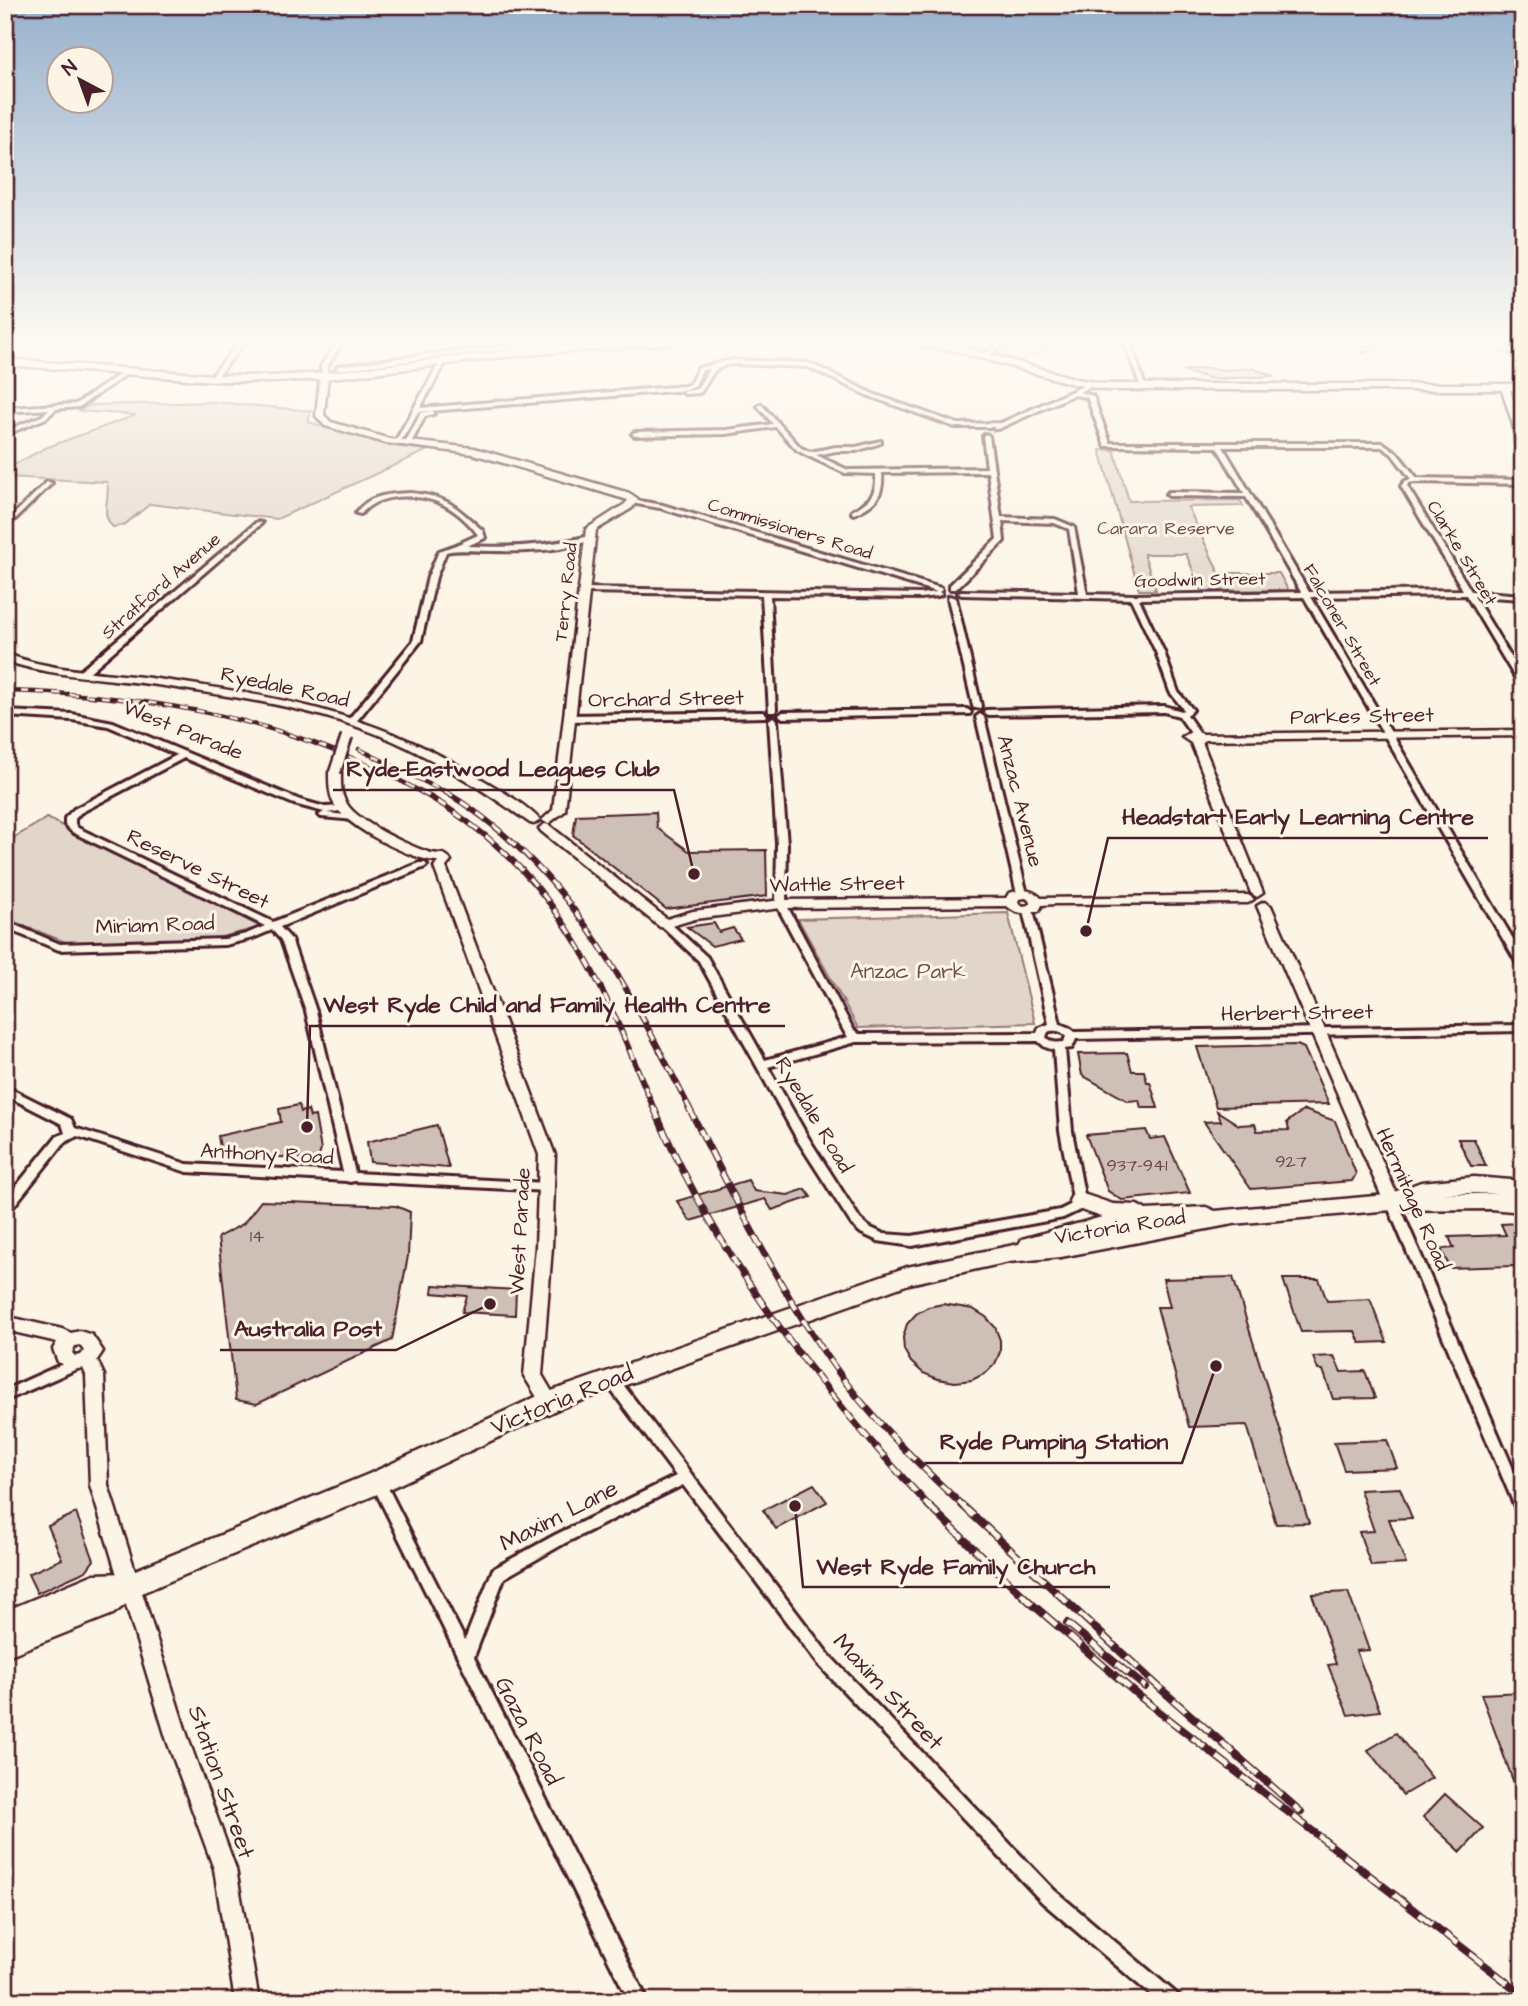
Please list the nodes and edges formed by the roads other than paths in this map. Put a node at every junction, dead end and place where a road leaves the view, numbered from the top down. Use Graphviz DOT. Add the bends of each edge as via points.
graph roads {
  1 [pos="366,435"];
  2 [pos="407,435"];
  3 [pos="786,435"];
  4 [pos="982,435"];
  5 [pos="1103,435"];
  6 [pos="1518,435"];
  7 [pos="986,436"];
  8 [pos="403,442"];
  9 [pos="879,442"];
  10 [pos="1219,445"];
  11 [pos="808,454"];
  12 [pos="991,470"];
  13 [pos="879,473"];
  14 [pos="1523,475"];
  15 [pos="1415,480"];
  16 [pos="1523,482"];
  17 [pos="49,483"];
  18 [pos="1169,494"];
  19 [pos="1248,495"];
  20 [pos="633,502"];
  21 [pos="854,512"];
  22 [pos="359,513"];
  23 [pos="999,519"];
  24 [pos="259,523"];
  25 [pos="5,527"];
  26 [pos="590,538"];
  27 [pos="460,547"];
  28 [pos="920,585"];
  29 [pos="953,587"];
  30 [pos="584,590"];
  31 [pos="938,592"];
  32 [pos="766,593"];
  33 [pos="962,593"];
  34 [pos="1306,594"];
  35 [pos="1468,594"];
  36 [pos="901,595"];
  37 [pos="1083,595"];
  38 [pos="1135,597"];
  39 [pos="1523,597"];
  40 [pos="952,598"];
  41 [pos="5,657"];
  42 [pos="83,673"];
  43 [pos="1523,684"];
  44 [pos="976,706"];
  45 [pos="1180,710"];
  46 [pos="967,712"];
  47 [pos="5,713"];
  48 [pos="772,715"];
  49 [pos="984,715"];
  50 [pos="569,719"];
  51 [pos="352,721"];
  52 [pos="375,730"];
  53 [pos="1523,733"];
  54 [pos="1387,735"];
  55 [pos="346,737"];
  56 [pos="1198,737"];
  57 [pos="185,754"];
  58 [pos="347,813"];
  59 [pos="542,822"];
  60 [pos="425,861"];
  61 [pos="1017,898"];
  62 [pos="1256,899"];
  63 [pos="781,904"];
  64 [pos="1033,906"];
  65 [pos="665,924"];
  66 [pos="5,925"];
  67 [pos="273,926"];
  68 [pos="1523,965"];
  69 [pos="1055,1027"];
  70 [pos="1523,1028"];
  71 [pos="1319,1032"];
  72 [pos="1072,1036"];
  73 [pos="1041,1037"];
  74 [pos="856,1038"];
  75 [pos="1059,1047"];
  76 [pos="761,1065"];
  77 [pos="5,1090"];
  78 [pos="71,1133"];
  79 [pos="350,1178"];
  80 [pos="547,1187"];
  81 [pos="1523,1189"];
  82 [pos="1080,1201"];
  83 [pos="1392,1202"];
  84 [pos="1523,1204"];
  85 [pos="5,1209"];
  86 [pos="1176,1214"];
  87 [pos="1233,1216"];
  88 [pos="882,1238"];
  89 [pos="1009,1253"];
  90 [pos="5,1323"];
  91 [pos="82,1361"];
  92 [pos="610,1378"];
  93 [pos="5,1396"];
  94 [pos="549,1402"];
  95 [pos="685,1478"];
  96 [pos="378,1482"];
  97 [pos="1523,1509"];
  98 [pos="129,1585"];
  99 [pos="5,1624"];
  100 [pos="5,1644"];
  101 [pos="466,1658"];
  102 [pos="247,2001"];
  103 [pos="639,2001"];
  104 [pos="1172,2001"];
  1 -- 8 [label="street"];
  2 -- 8 [label="street"];
  3 -- 11 [label="street"];
  4 -- 7 [label="street"];
  5 -- 10 [label="street" via="1107,445"];
  6 -- 14 [label="street"];
  7 -- 12 [label="street"];
  8 -- 20 [label="street" via="474,451 626,495"];
  9 -- 11 [label="street"];
  10 -- 15 [label="street" via="1383,446"];
  10 -- 19 [label="street, Falconer Street"];
  11 -- 13 [label="street" via="846,472"];
  12 -- 13 [label="street"];
  12 -- 23 [label="street"];
  13 -- 21 [label="street" via="881,487 874,500"];
  15 -- 16 [label="street"];
  15 -- 35 [label="street, Clarke Street" via="1404,486"];
  17 -- 25 [label="street"];
  18 -- 19 [label="street"];
  19 -- 34 [label="street, Falconer Street"];
  20 -- 26 [label="street, Terry Road" via="591,529"];
  20 -- 28 [label="street, Commissioners Road" via="661,506"];
  22 -- 27 [label="street" via="370,501 387,496 441,500 481,532 482,536"];
  23 -- 29 [label="street" via="1001,538"];
  23 -- 37 [label="street" via="1055,521 1072,528"];
  24 -- 42 [label="street, Stratford Avenue"];
  26 -- 27 [label="street" via="548,548"];
  26 -- 30 [label="street, Terry Road"];
  27 -- 51 [label="street" via="443,551 438,558 417,641"];
  28 -- 31 [label="street, Commissioners Road"];
  28 -- 36 [label="street" via="925,589 922,593"];
  29 -- 31 [label="street"];
  29 -- 33 [label="street"];
  30 -- 32 [label="street"];
  30 -- 50 [label="street, Terry Road"];
  31 -- 36 [label="street"];
  31 -- 40 [label="street, Commissioners Road"];
  32 -- 36 [label="street"];
  32 -- 48 [label="street"];
  33 -- 37 [label="street, Goodwin Street"];
  33 -- 40 [label="street"];
  34 -- 35 [label="street, Goodwin Street"];
  34 -- 38 [label="street, Goodwin Street"];
  34 -- 54 [label="street, Falconer Street"];
  35 -- 39 [label="street, Goodwin Street"];
  35 -- 43 [label="street, Clarke Street"];
  37 -- 38 [label="street, Goodwin Street"];
  38 -- 45 [label="street, Hermitage Road"];
  40 -- 44 [label="street"];
  41 -- 42 [label="street, Ryedale Road" via="35,667"];
  42 -- 51 [label="street, Ryedale Road" via="274,701"];
  44 -- 46 [label="street"];
  44 -- 49 [label="street"];
  45 -- 49 [label="street"];
  45 -- 56 [label="street, Hermitage Road"];
  46 -- 48 [label="street"];
  46 -- 49 [label="street"];
  47 -- 57 [label="street, West Parade" via="110,724"];
  48 -- 50 [label="street, Orchard Street"];
  48 -- 63 [label="street" via="782,844"];
  49 -- 61 [label="street, Anzac Avenue"];
  50 -- 59 [label="street, Terry Road" via="559,811"];
  51 -- 52 [label="street, Ryedale Road"];
  51 -- 55 [label="street"];
  52 -- 55 [label="street"];
  52 -- 59 [label="street, Ryedale Road" via="448,765"];
  53 -- 54 [label="street, Parkes Street"];
  54 -- 56 [label="street, Parkes Street"];
  54 -- 68 [label="street, Falconer Street"];
  55 -- 58 [label="street, bridge" via="335,772 335,794"];
  56 -- 62 [label="street, Hermitage Road"];
  57 -- 58 [label="street, West Parade" via="318,814"];
  57 -- 67 [label="street, Reserve Street" via="77,811 70,825"];
  58 -- 60 [label="street, West Parade"];
  59 -- 65 [label="street, Ryedale Road"];
  60 -- 67 [label="street, Miriam Road"];
  60 -- 80 [label="street, West Parade" via="430,869 440,867 547,1154"];
  61 -- 63 [label="street, Wattle Street"];
  61 -- 64 [label="street" via="1016,907"];
  62 -- 64 [label="street" via="1055,900"];
  62 -- 71 [label="street, Hermitage Road"];
  63 -- 65 [label="street, Wattle Street" via="693,915"];
  63 -- 74 [label="street"];
  64 -- 69 [label="street"];
  65 -- 76 [label="street, Ryedale Road" via="703,959"];
  66 -- 67 [label="street, Miriam Road" via="59,947 225,942"];
  67 -- 79 [label="street, Reserve Street" via="286,939 311,1011"];
  69 -- 72 [label="street"];
  69 -- 73 [label="street" via="1043,1031"];
  70 -- 71 [label="street, Herbert Street"];
  71 -- 72 [label="street, Herbert Street"];
  71 -- 83 [label="street, Hermitage Road"];
  72 -- 75 [label="street"];
  73 -- 74 [label="street"];
  73 -- 75 [label="street"];
  74 -- 76 [label="street"];
  75 -- 82 [label="street" via="1066,1131"];
  76 -- 88 [label="street, Ryedale Road" via="856,1222"];
  77 -- 78 [label="street" via="67,1122"];
  78 -- 79 [label="street, Anthony Road" via="83,1132 187,1168"];
  78 -- 85 [label="street" via="60,1140"];
  79 -- 80 [label="street, Anthony Road"];
  80 -- 94 [label="street, West Parade" via="533,1376"];
  81 -- 83 [label="highway, Victoria Road" via="1475,1185 1426,1189 1408,1192"];
  82 -- 86 [label="highway" via="1112,1212"];
  82 -- 88 [label="street, Victoria Road" via="1074,1210 1063,1214 912,1241"];
  83 -- 84 [label="highway, Victoria Road"];
  83 -- 87 [label="highway, Victoria Road"];
  83 -- 97 [label="street, Hermitage Road"];
  86 -- 87 [label="highway, Victoria Road"];
  86 -- 89 [label="highway, Victoria Road" via="1054,1236"];
  87 -- 89 [label="highway, Victoria Road" via="1061,1250"];
  89 -- 92 [label="highway, Victoria Road" via="906,1276"];
  90 -- 91 [label="street, Station Street" via="62,1336 69,1341 63,1354"];
  91 -- 93 [label="street"];
  91 -- 98 [label="street, Station Street" via="95,1375 99,1485"];
  92 -- 94 [label="highway, Victoria Road"];
  92 -- 95 [label="street, Maxim Street"];
  94 -- 96 [label="highway, Victoria Road"];
  95 -- 101 [label="street, Maxim Lane" via="498,1574"];
  95 -- 104 [label="street, Maxim Street" via="824,1660 1048,1896"];
  96 -- 98 [label="highway, Victoria Road"];
  96 -- 101 [label="street, Gaza Road"];
  98 -- 99 [label="highway, Victoria Road" via="94,1586"];
  98 -- 100 [label="highway, Victoria Road" via="103,1605"];
  98 -- 102 [label="street, Station Street" via="178,1741 225,1869"];
  101 -- 103 [label="street, Gaza Road"];
}
